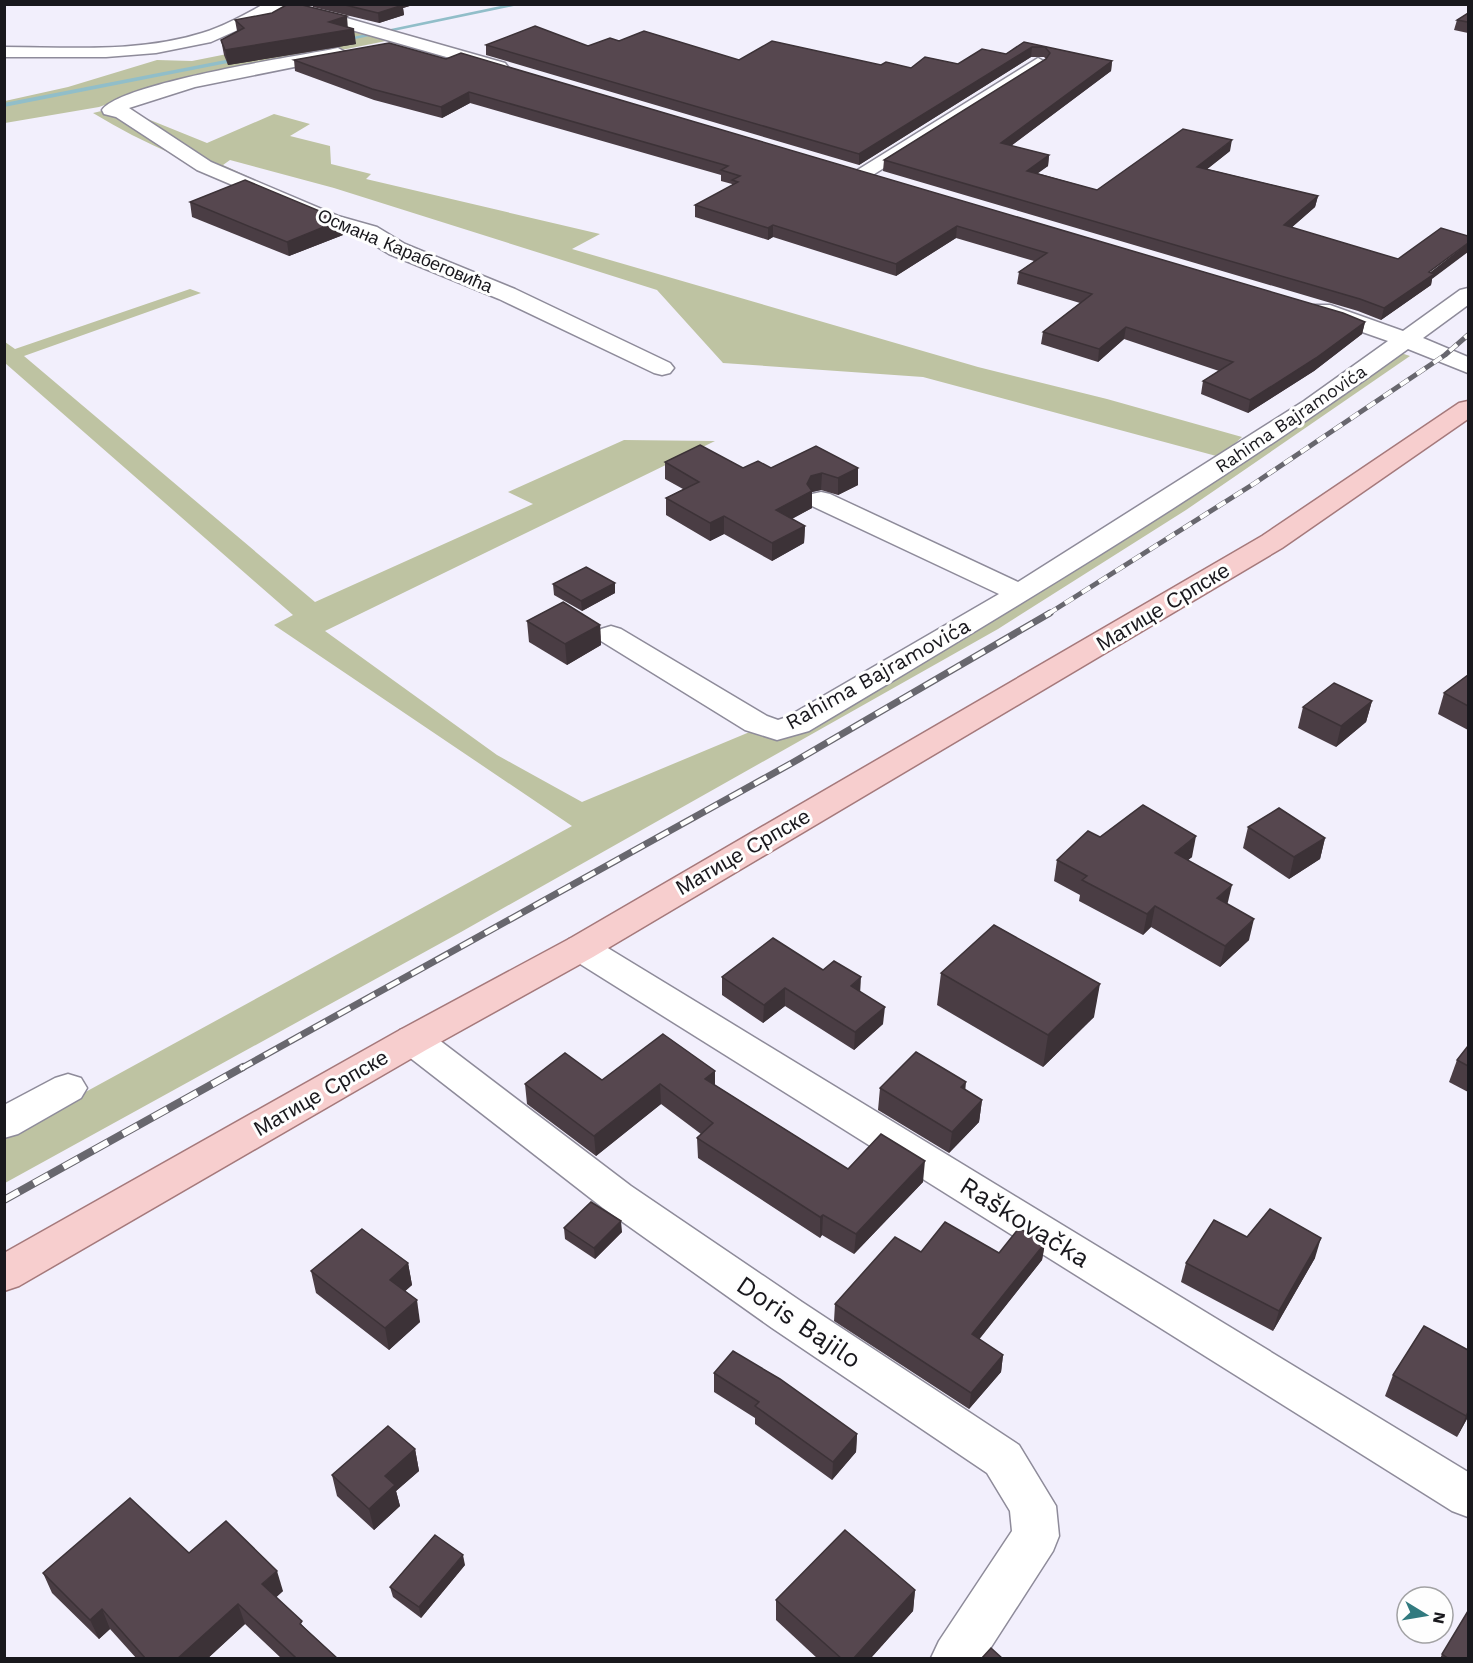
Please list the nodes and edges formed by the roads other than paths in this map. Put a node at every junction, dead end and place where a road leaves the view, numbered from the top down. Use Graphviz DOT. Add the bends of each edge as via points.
graph roads {
  1 [pos="272,7"];
  2 [pos="417,43"];
  3 [pos="4,52"];
  4 [pos="1038,63"];
  5 [pos="520,73"];
  6 [pos="838,167"];
  7 [pos="861,174"];
  8 [pos="883,180"];
  9 [pos="1468,295"];
  10 [pos="1305,305"];
  11 [pos="1408,340"];
  12 [pos="1468,366"];
  13 [pos="662,368"];
  14 [pos="1468,408"];
  15 [pos="821,500"];
  16 [pos="1020,593"];
  17 [pos="611,634"];
  18 [pos="581,948"];
  19 [pos="413,1040"];
  20 [pos="68,1088"];
  21 [pos="4,1123"];
  22 [pos="4,1274"];
  23 [pos="1468,1496"];
  24 [pos="956,1659"];
  1 -- 2 [label="street"];
  1 -- 3 [label="street" via="215,34 180,44 123,50"];
  2 -- 5 [label="street"];
  2 -- 13 [label="street, Османа Карабеговића" via="193,82 131,99 111,110 122,112 204,166 369,232 397,249 507,294"];
  4 -- 7 [label="street"];
  6 -- 7 [label="street"];
  7 -- 8 [label="street"];
  9 -- 11 [label="street, Rahima Bajramovića"];
  10 -- 11 [label="street"];
  11 -- 12 [label="street"];
  11 -- 16 [label="street, Rahima Bajramovića" via="1255,444"];
  14 -- 18 [label="main road, Матице Српске" via="1272,542"];
  15 -- 16 [label="street"];
  16 -- 17 [label="street, Rahima Bajramovića" via="798,724 777,730 756,723"];
  18 -- 19 [label="main road, Матице Српске"];
  18 -- 23 [label="street, Raškovačka"];
  19 -- 22 [label="main road, Матице Српске"];
  19 -- 24 [label="street, Doris Bajilo" via="618,1197 1003,1459 1033,1506 1036,1536"];
  20 -- 21 [label="street"];
}
